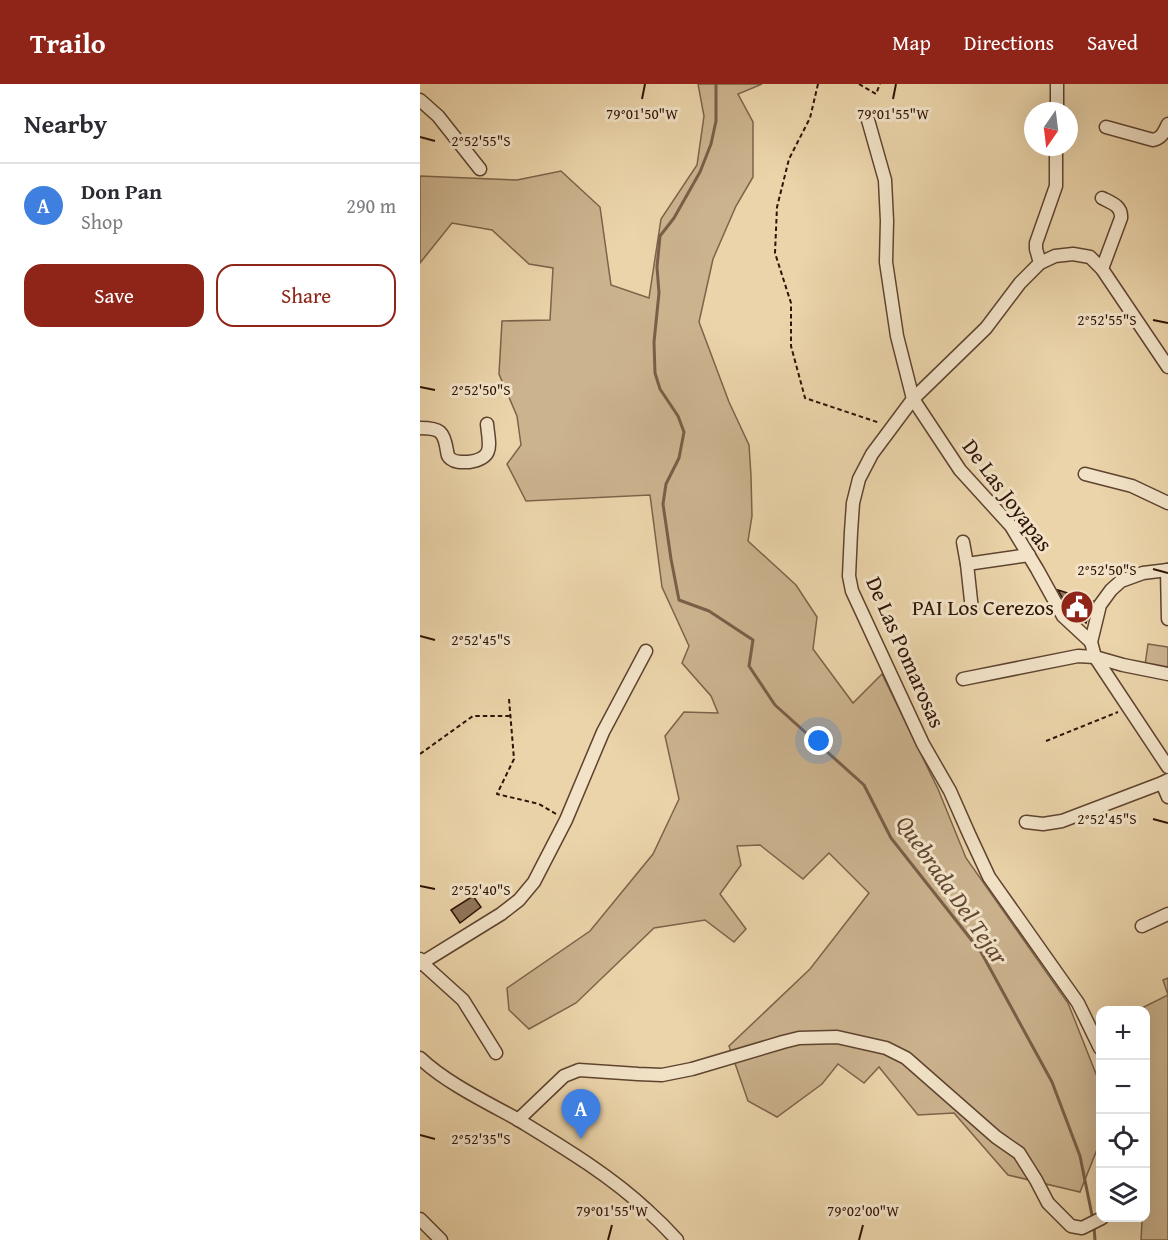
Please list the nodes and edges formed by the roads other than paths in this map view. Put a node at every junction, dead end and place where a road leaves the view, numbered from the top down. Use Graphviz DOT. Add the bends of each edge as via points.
graph roads {
  1 [pos="1057,84"];
  2 [pos="420,100"];
  3 [pos="1057,102"];
  4 [pos="868,120"];
  5 [pos="1168,124"];
  6 [pos="1106,127"];
  7 [pos="1056,156"];
  8 [pos="480,169"];
  9 [pos="1102,198"];
  10 [pos="1040,263"];
  11 [pos="1102,269"];
  12 [pos="1168,367"];
  13 [pos="913,399"];
  14 [pos="487,424"];
  15 [pos="420,428"];
  16 [pos="1085,474"];
  17 [pos="1168,503"];
  18 [pos="963,542"];
  19 [pos="1029,555"];
  20 [pos="967,564"];
  21 [pos="1167,570"];
  22 [pos="972,610"];
  23 [pos="1168,619"];
  24 [pos="1091,642"];
  25 [pos="646,651"];
  26 [pos="1095,657"];
  27 [pos="1168,674"];
  28 [pos="963,679"];
  29 [pos="1168,767"];
  30 [pos="1165,782"];
  31 [pos="1168,796"];
  32 [pos="1026,822"];
  33 [pos="1168,914"];
  34 [pos="1142,926"];
  35 [pos="421,962"];
  36 [pos="1096,1038"];
  37 [pos="496,1053"];
  38 [pos="420,1058"];
  39 [pos="518,1120"];
  40 [pos="420,1219"];
  41 [pos="1096,1221"];
  42 [pos="441,1240"];
  43 [pos="677,1240"];
  1 -- 3 [label="street"];
  2 -- 8 [label="street" via="438,116"];
  4 -- 13 [label="street, De Las Joyapas" via="885,180 886,262 897,336"];
  5 -- 6 [label="street" via="1164,134 1152,140"];
  7 -- 10 [label="street" via="1056,186 1036,243"];
  9 -- 11 [label="street" via="1118,206 1121,218"];
  10 -- 11 [label="street, De Las Pomarosas" via="1073,254 1090,257"];
  10 -- 13 [label="street, De Las Pomarosas" via="986,328"];
  11 -- 12 [label="street, De Las Pomarosas"];
  13 -- 19 [label="street, De Las Joyapas" via="960,470 1011,526"];
  13 -- 36 [label="street, De Las Pomarosas" via="872,454 859,479 851,532 852,591 989,877 1078,1003"];
  14 -- 15 [label="street" via="486,457 461,462 448,456 440,431"];
  16 -- 17 [label="street" via="1131,486"];
  18 -- 20 [label="street"];
  19 -- 20 [label="street"];
  19 -- 24 [label="street, De Las Joyapas" via="1063,616"];
  20 -- 22 [label="street"];
  21 -- 23 [label="street"];
  21 -- 24 [label="street" via="1143,573 1121,581 1111,590 1100,605"];
  24 -- 26 [label="street"];
  25 -- 35 [label="street" via="603,732 566,820 534,882 501,914"];
  26 -- 27 [label="street"];
  26 -- 28 [label="street" via="1078,656"];
  26 -- 29 [label="street"];
  30 -- 31 [label="street"];
  30 -- 32 [label="street" via="1062,821"];
  33 -- 34 [label="street"];
  35 -- 37 [label="street" via="463,1000"];
  38 -- 39 [label="street"];
  39 -- 41 [label="street" via="564,1076 579,1070 662,1075 799,1038 858,1040 906,1058 1019,1153 1048,1203 1071,1226 1082,1228"];
  39 -- 43 [label="street" via="612,1181"];
  40 -- 42 [label="street"];
}
